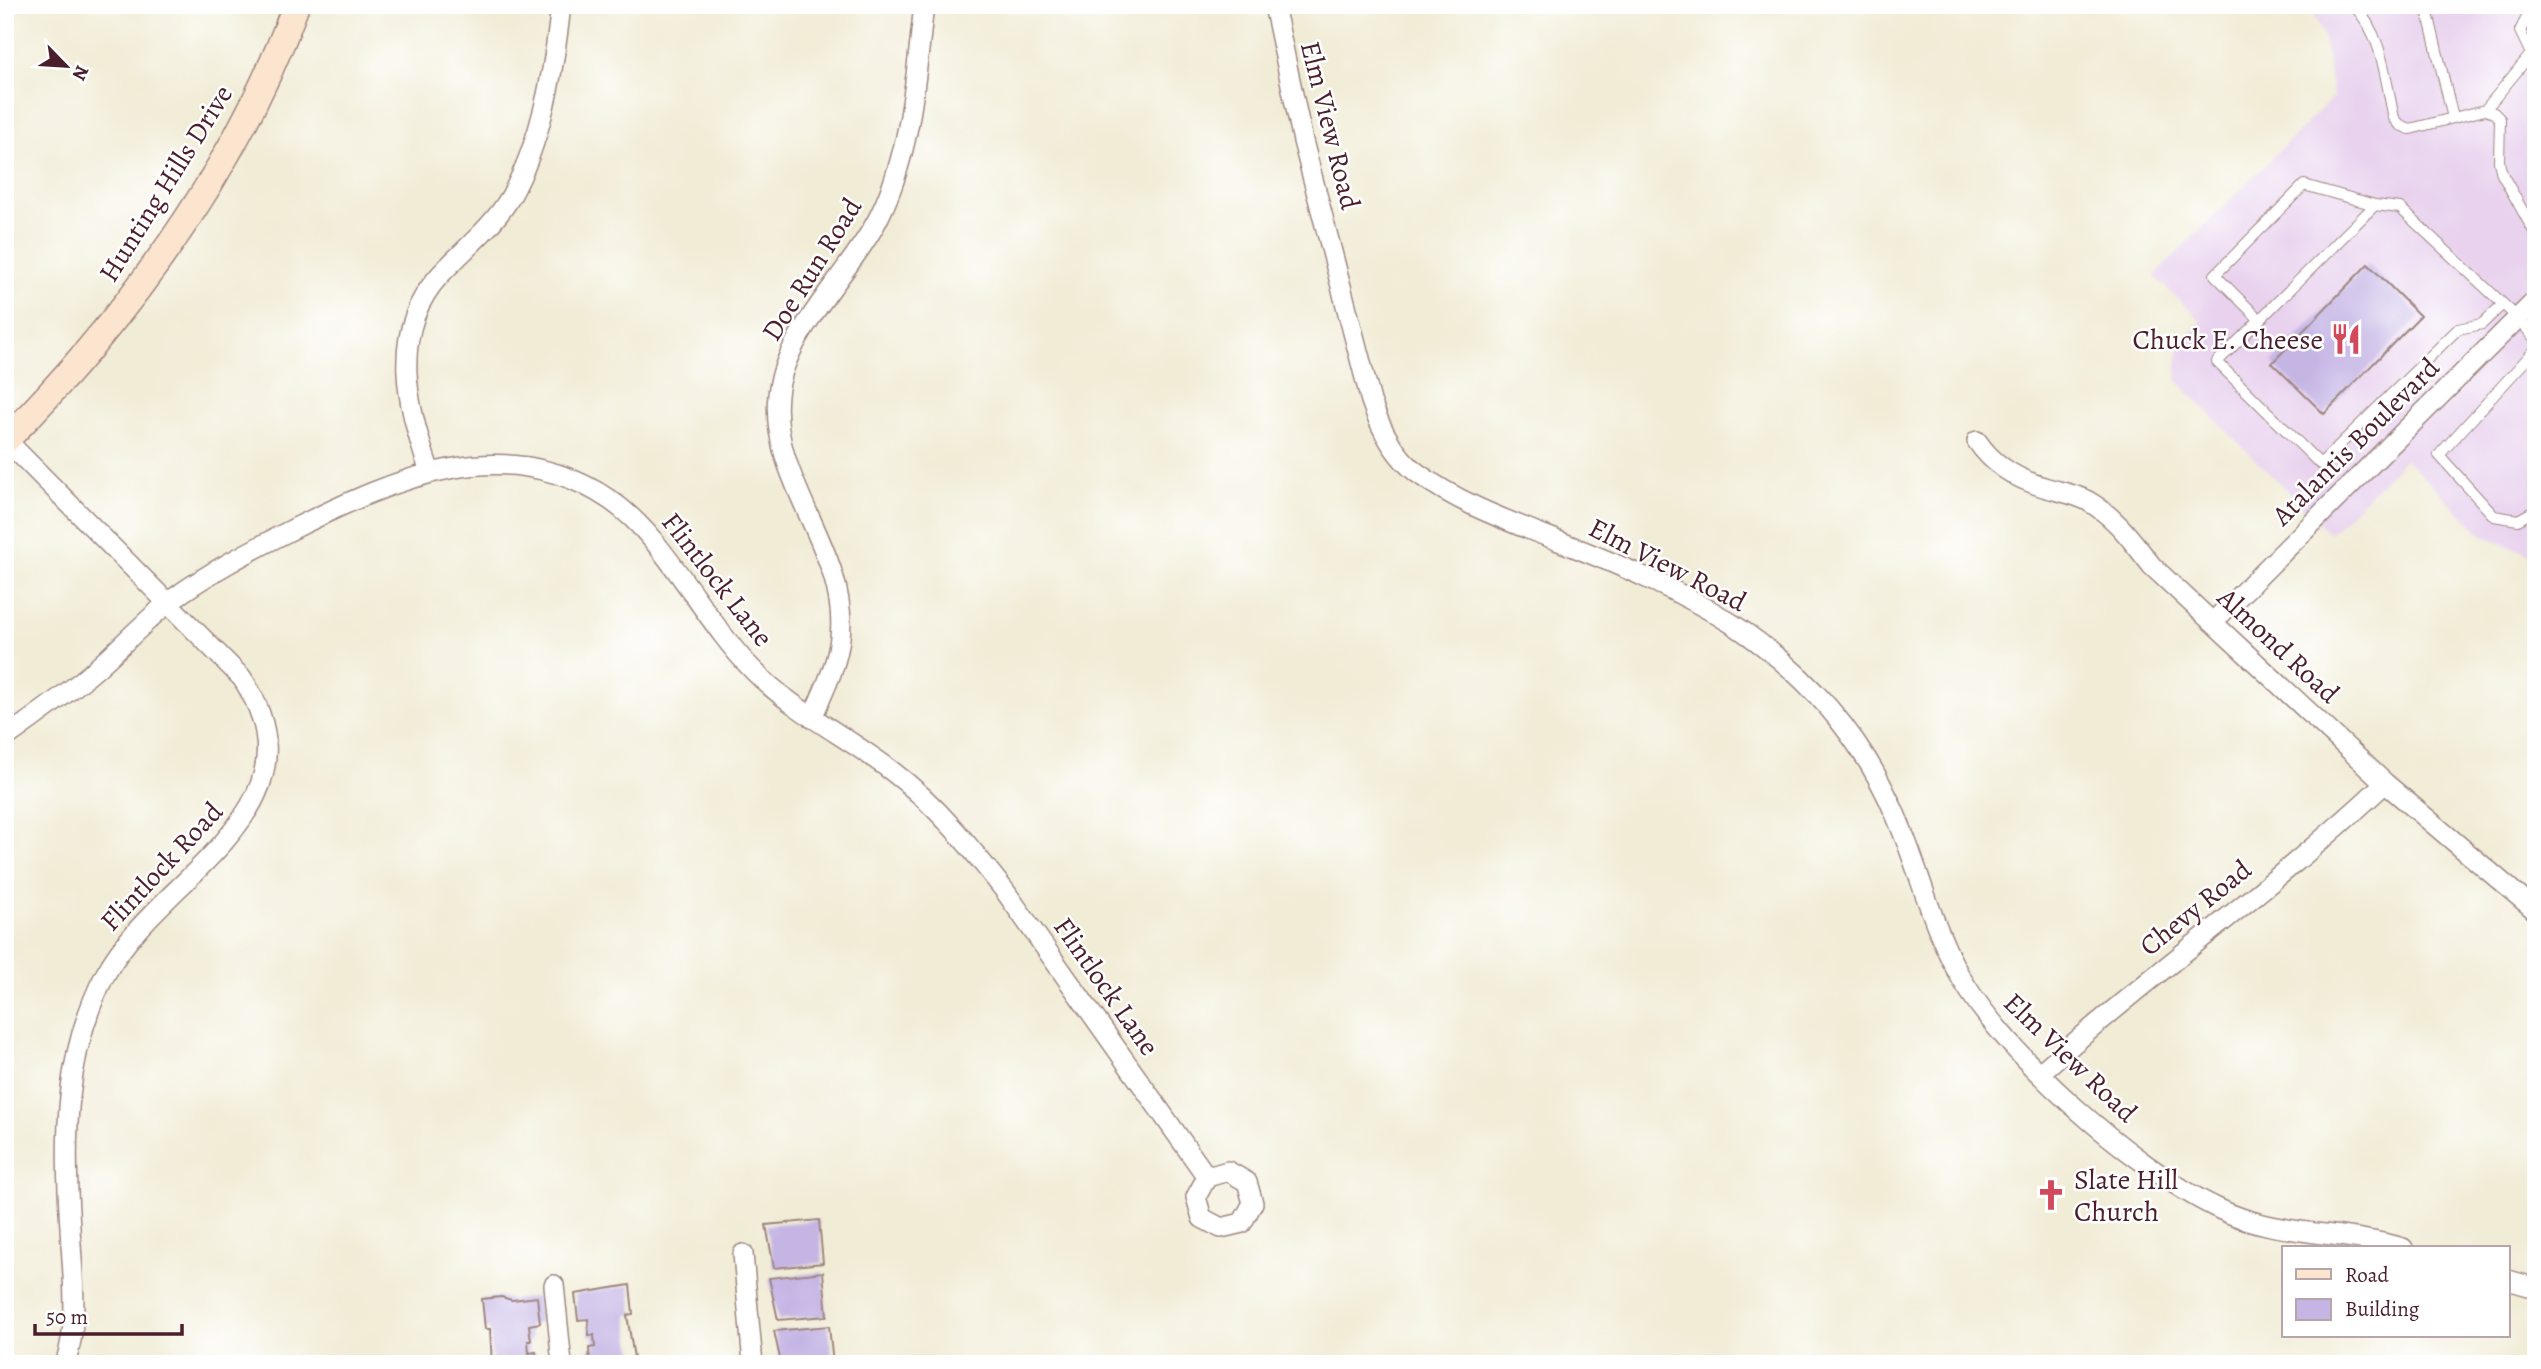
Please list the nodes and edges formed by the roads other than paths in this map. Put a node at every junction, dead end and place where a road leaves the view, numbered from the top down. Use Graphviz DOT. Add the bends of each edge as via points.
graph roads {
  1 [pos="296,5"];
  2 [pos="561,5"];
  3 [pos="924,5"];
  4 [pos="1274,5"];
  5 [pos="2375,5"];
  6 [pos="2426,5"];
  7 [pos="2533,5"];
  8 [pos="2356,8"];
  9 [pos="2533,55"];
  10 [pos="2485,110"];
  11 [pos="2453,118"];
  12 [pos="2375,205"];
  13 [pos="2536,235"];
  14 [pos="2536,300"];
  15 [pos="2503,304"];
  16 [pos="2518,318"];
  17 [pos="2259,319"];
  18 [pos="2536,340"];
  19 [pos="2536,349"];
  20 [pos="6,440"];
  21 [pos="1977,441"];
  22 [pos="430,472"];
  23 [pos="2536,510"];
  24 [pos="168,603"];
  25 [pos="2213,622"];
  26 [pos="812,718"];
  27 [pos="5,738"];
  28 [pos="2385,783"];
  29 [pos="2536,911"];
  30 [pos="2040,1073"];
  31 [pos="1207,1177"];
  32 [pos="2394,1246"];
  33 [pos="743,1254"];
  34 [pos="2510,1281"];
  35 [pos="554,1285"];
  36 [pos="2536,1288"];
  37 [pos="65,1364"];
  38 [pos="562,1364"];
  39 [pos="753,1364"];
  1 -- 20 [label="street, Hunting Hills Drive" via="258,94 179,231 88,354"];
  2 -- 22 [label="street" via="549,79 524,170 487,228 438,277 416,312 408,341 406,385"];
  3 -- 26 [label="street, Doe Run Road" via="915,81 895,179 861,249 793,349 778,394 777,418 784,451 836,586 842,615 835,664"];
  4 -- 30 [label="street, Elm View Road" via="1303,141 1371,401 1385,435 1415,471 1450,494 1689,599 1734,625 1801,678 1852,736 1885,791 1938,930 1979,1008"];
  5 -- 8 [label="lane"];
  6 -- 11 [label="lane"];
  7 -- 9 [label="lane" via="2521,31"];
  8 -- 11 [label="lane" via="2375,34 2393,118 2410,129"];
  9 -- 10 [label="lane"];
  10 -- 11 [label="lane"];
  10 -- 13 [label="lane" via="2500,120 2502,174"];
  12 -- 15 [label="lane" via="2400,208"];
  12 -- 17 [label="lane"];
  12 -- 17 [label="lane" via="2304,185 2214,275"];
  14 -- 16 [label="street, Atalantis Boulevard"];
  15 -- 16 [label="lane"];
  15 -- 17 [label="lane" via="2482,324 2458,329 2320,464 2217,362"];
  16 -- 18 [label="lane"];
  16 -- 25 [label="street, Atalantis Boulevard"];
  19 -- 23 [label="lane" via="2439,455 2494,516 2518,520"];
  20 -- 24 [label="street, Flintlock Road"];
  21 -- 25 [label="street, Almond Road" via="1990,460 2017,476 2085,500 2110,516 2152,566"];
  22 -- 24 [label="street, Flintlock Lane" via="288,532"];
  22 -- 26 [label="street, Flintlock Lane" via="480,463 541,468 580,482 612,501 638,523 753,671"];
  24 -- 27 [label="street" via="98,668"];
  24 -- 37 [label="street, Flintlock Road" via="247,686 261,721 265,766 253,805 241,824 149,913 123,945 87,1017 67,1113 74,1301"];
  25 -- 28 [label="street, Almond Road"];
  26 -- 31 [label="street, Flintlock Lane" via="893,771 970,846"];
  28 -- 29 [label="street, Almond Road"];
  28 -- 30 [label="street, Chevy Road" via="2335,831 2186,948"];
  30 -- 32 [label="street, Elm View Road" via="2126,1149 2216,1208 2270,1227 2347,1235"];
  33 -- 39 [label="street"];
  34 -- 36 [label="street"];
  35 -- 38 [label="street"];
}
